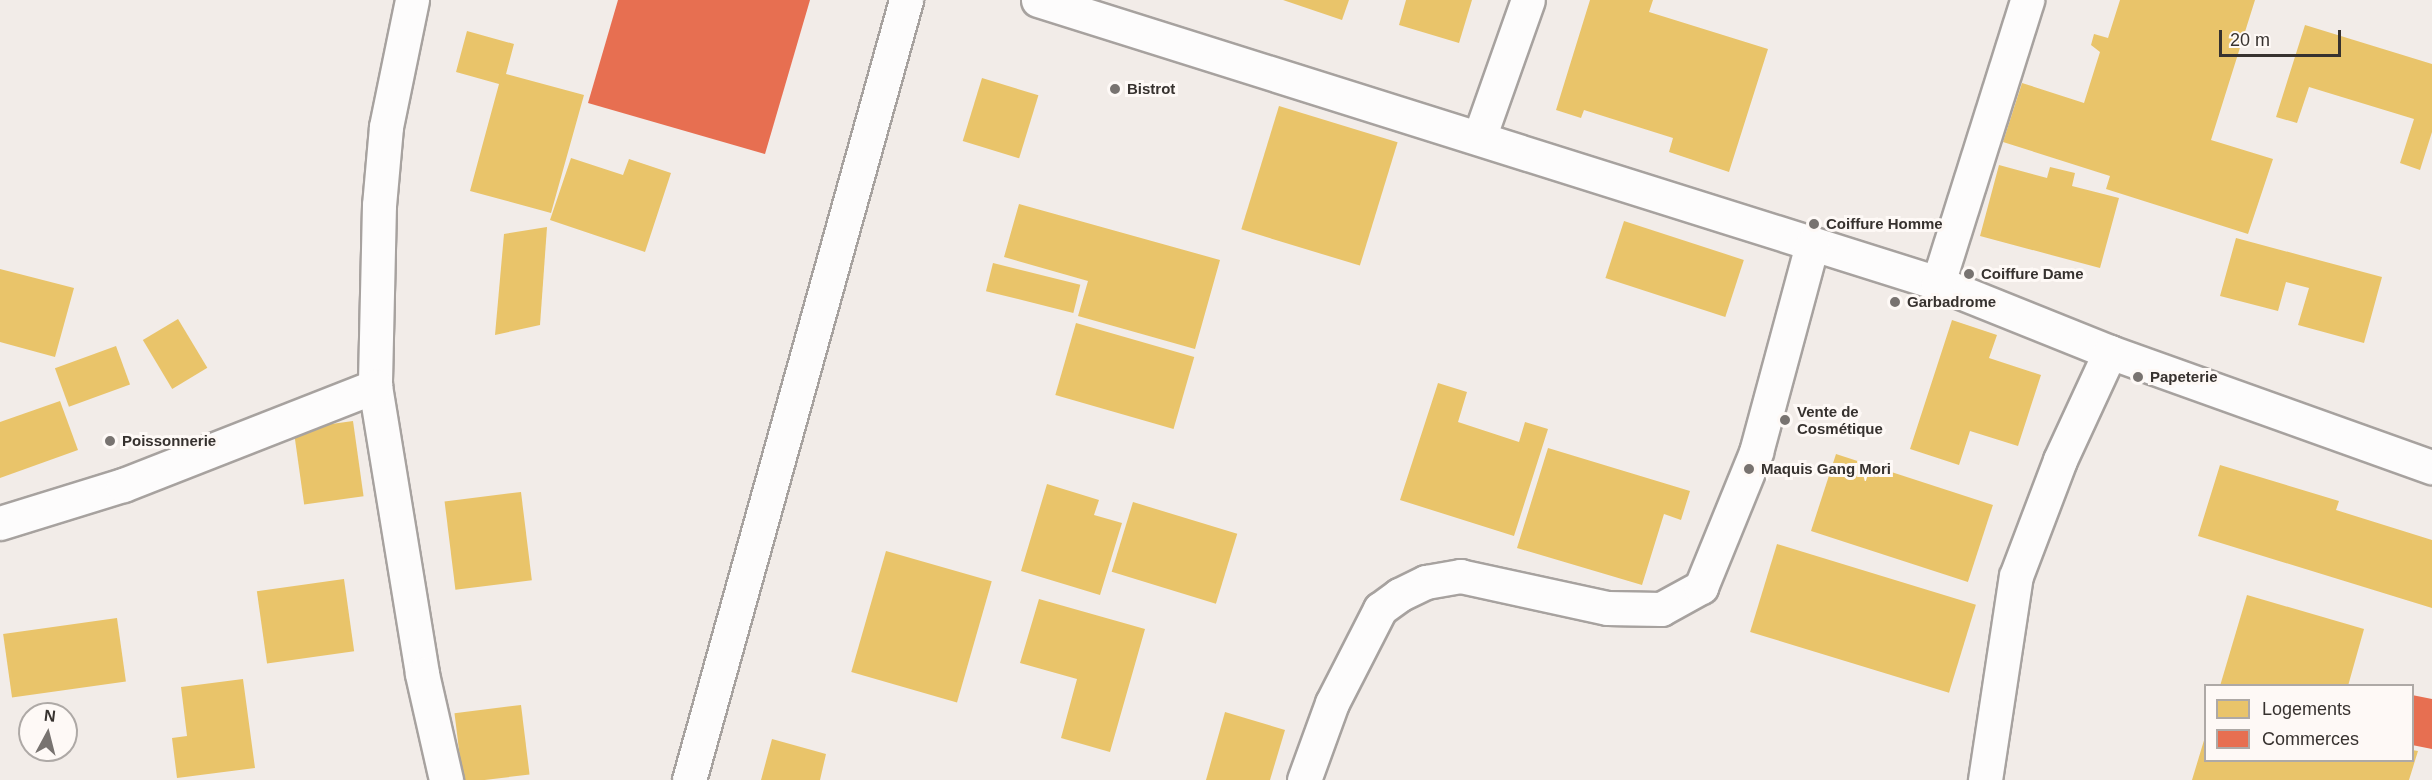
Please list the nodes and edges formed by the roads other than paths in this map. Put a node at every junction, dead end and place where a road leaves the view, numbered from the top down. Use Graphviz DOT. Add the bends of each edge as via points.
graph roads {
  1 [pos="412,0"];
  2 [pos="906,0"];
  3 [pos="1038,0"];
  4 [pos="1528,0"];
  5 [pos="2027,0"];
  6 [pos="1479,138"];
  7 [pos="1812,244"];
  8 [pos="1938,283"];
  9 [pos="2110,352"];
  10 [pos="375,386"];
  11 [pos="2432,467"];
  12 [pos="0,524"];
  13 [pos="446,780"];
  14 [pos="689,780"];
  15 [pos="1304,780"];
  16 [pos="1985,780"];
  1 -- 10 [label="street" via="386,127 379,205"];
  2 -- 14 [label="street"];
  3 -- 6 [label="street"];
  4 -- 6 [label="street"];
  5 -- 8 [label="street"];
  6 -- 7 [label="street"];
  7 -- 8 [label="street"];
  7 -- 15 [label="street" via="1756,452 1701,587 1661,609 1607,608 1460,576 1426,582 1399,595 1380,609 1332,703"];
  8 -- 9 [label="street"];
  9 -- 11 [label="street"];
  9 -- 16 [label="street" via="2060,460 2016,576"];
  10 -- 12 [label="street" via="123,485"];
  10 -- 13 [label="street" via="422,674"];
}
